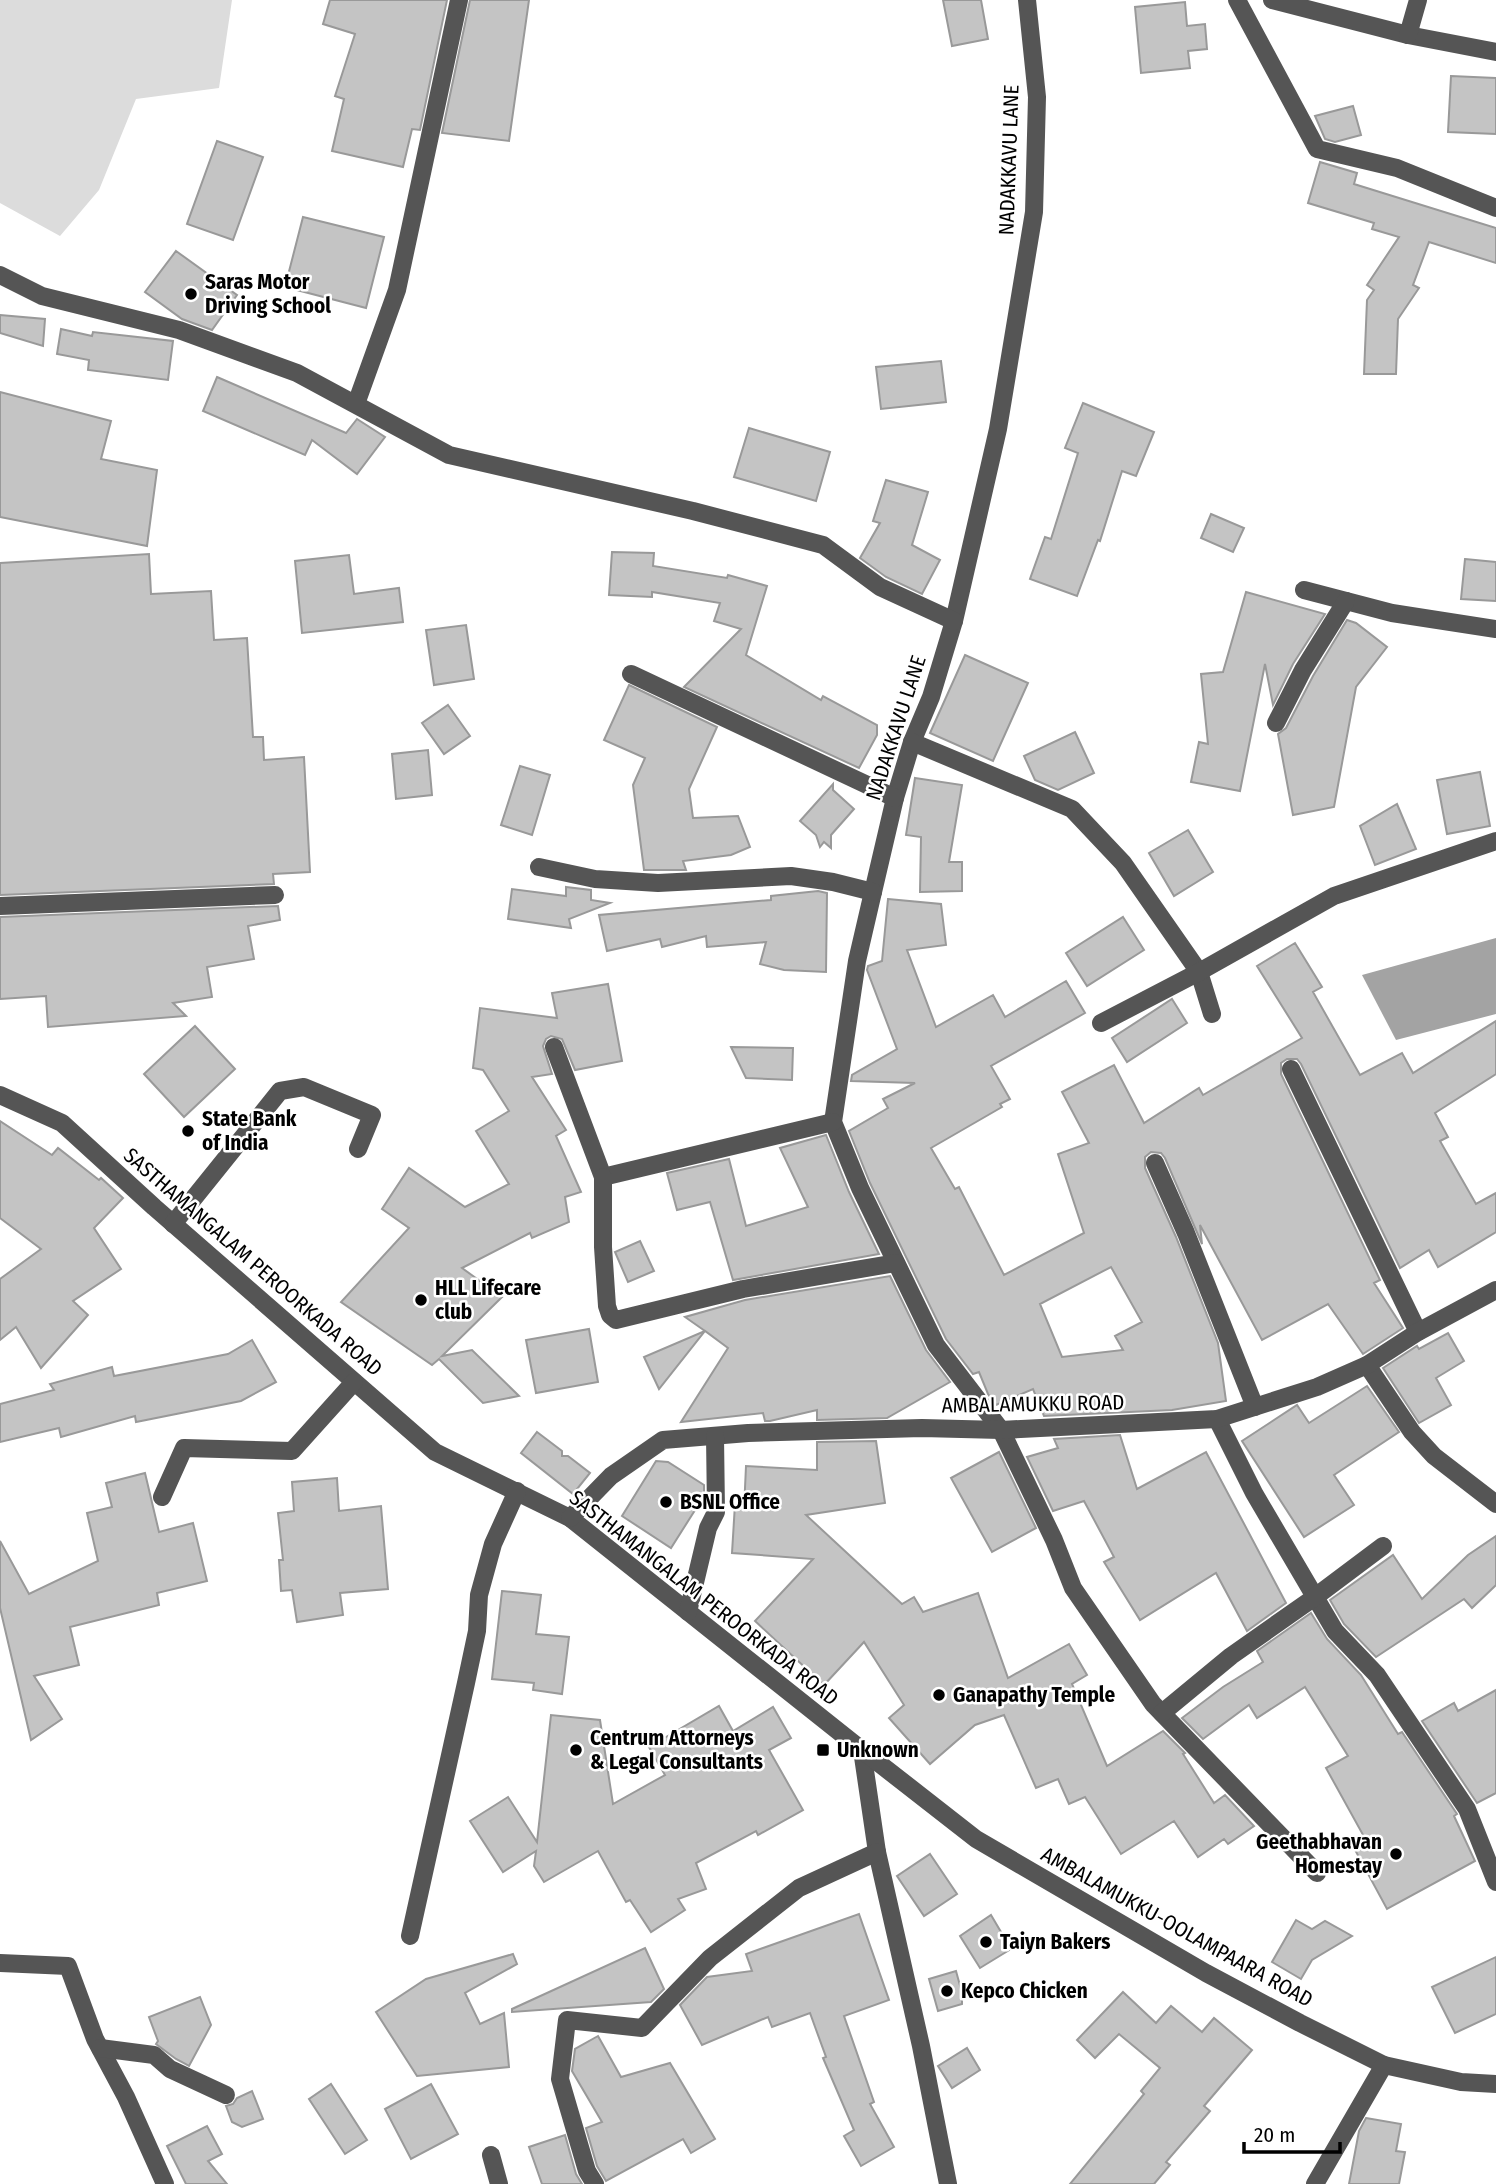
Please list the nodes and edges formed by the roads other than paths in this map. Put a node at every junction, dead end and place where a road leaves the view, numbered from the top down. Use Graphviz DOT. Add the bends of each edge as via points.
graph roads {
  1 [pos="459,0"];
  2 [pos="1027,0"];
  3 [pos="1237,0"];
  4 [pos="1272,0"];
  5 [pos="1418,0"];
  6 [pos="1408,35"];
  7 [pos="1496,52"];
  8 [pos="1496,208"];
  9 [pos="0,275"];
  10 [pos="356,404"];
  11 [pos="1304,590"];
  12 [pos="1346,601"];
  13 [pos="954,621"];
  14 [pos="1496,629"];
  15 [pos="631,674"];
  16 [pos="1276,723"];
  17 [pos="912,742"];
  18 [pos="895,798"];
  19 [pos="1496,841"];
  20 [pos="539,867"];
  21 [pos="873,892"];
  22 [pos="275,895"];
  23 [pos="0,906"];
  24 [pos="1199,972"];
  25 [pos="1212,1014"];
  26 [pos="1101,1023"];
  27 [pos="554,1047"];
  28 [pos="1291,1069"];
  29 [pos="0,1095"];
  30 [pos="833,1122"];
  31 [pos="358,1149"];
  32 [pos="1155,1163"];
  33 [pos="603,1177"];
  34 [pos="173,1224"];
  35 [pos="896,1263"];
  36 [pos="1496,1290"];
  37 [pos="1418,1332"];
  38 [pos="1367,1365"];
  39 [pos="354,1382"];
  40 [pos="1255,1407"];
  41 [pos="1217,1419"];
  42 [pos="1001,1430"];
  43 [pos="715,1436"];
  44 [pos="517,1491"];
  45 [pos="162,1497"];
  46 [pos="1496,1504"];
  47 [pos="570,1518"];
  48 [pos="1383,1546"];
  49 [pos="1315,1597"];
  50 [pos="688,1612"];
  51 [pos="1162,1713"];
  52 [pos="862,1750"];
  53 [pos="877,1852"];
  54 [pos="1317,1872"];
  55 [pos="1496,1882"];
  56 [pos="410,1936"];
  57 [pos="0,1963"];
  58 [pos="100,2048"];
  59 [pos="1384,2066"];
  60 [pos="1496,2084"];
  61 [pos="226,2095"];
  62 [pos="491,2155"];
  63 [pos="165,2184"];
  64 [pos="499,2184"];
  65 [pos="595,2184"];
  66 [pos="948,2184"];
  67 [pos="1315,2184"];
  1 -- 10 [label="street" via="397,290"];
  2 -- 13 [label="street, NADAKKAVU LANE" via="1037,97 1034,212 998,429"];
  3 -- 8 [label="street" via="1317,149 1397,168"];
  4 -- 6 [label="street"];
  5 -- 6 [label="street"];
  6 -- 7 [label="street"];
  9 -- 10 [label="street" via="42,296 179,330 297,373"];
  10 -- 13 [label="street" via="449,455 823,545 880,587"];
  11 -- 12 [label="street"];
  12 -- 14 [label="street"];
  12 -- 16 [label="street"];
  13 -- 17 [label="street, NADAKKAVU LANE"];
  15 -- 18 [label="street"];
  17 -- 18 [label="street, NADAKKAVU LANE"];
  17 -- 24 [label="street" via="1072,809 1123,863"];
  18 -- 21 [label="street, NADAKKAVU LANE"];
  19 -- 24 [label="street" via="1334,896"];
  20 -- 21 [label="street" via="595,879 658,883 790,876"];
  21 -- 30 [label="street, NADAKKAVU LANE" via="857,961"];
  22 -- 23 [label="street"];
  24 -- 25 [label="street"];
  24 -- 26 [label="street"];
  27 -- 33 [label="street"];
  28 -- 37 [label="street"];
  29 -- 34 [label="street, SASTHAMANGALAM PEROORKADA ROAD" via="62,1123"];
  30 -- 33 [label="street"];
  30 -- 35 [label="street"];
  31 -- 34 [label="street" via="372,1115 304,1087 280,1091"];
  32 -- 40 [label="street"];
  33 -- 35 [label="street" via="607,1306 616,1320 743,1289"];
  34 -- 39 [label="street, SASTHAMANGALAM PEROORKADA ROAD"];
  35 -- 42 [label="street" via="936,1345"];
  36 -- 37 [label="street, AMBALAMUKKU ROAD"];
  37 -- 38 [label="street, AMBALAMUKKU ROAD"];
  38 -- 40 [label="street, AMBALAMUKKU ROAD"];
  38 -- 46 [label="street" via="1434,1456"];
  39 -- 44 [label="street, SASTHAMANGALAM PEROORKADA ROAD" via="435,1452"];
  39 -- 45 [label="street" via="292,1451 184,1448"];
  40 -- 41 [label="street, AMBALAMUKKU ROAD"];
  41 -- 42 [label="street, AMBALAMUKKU ROAD"];
  41 -- 49 [label="street"];
  42 -- 43 [label="street, AMBALAMUKKU ROAD" via="922,1428"];
  42 -- 51 [label="street" via="1073,1588"];
  43 -- 47 [label="street, AMBALAMUKKU ROAD" via="663,1440 611,1476"];
  43 -- 50 [label="street" via="716,1512"];
  44 -- 47 [label="street, SASTHAMANGALAM PEROORKADA ROAD"];
  44 -- 56 [label="street" via="493,1544 479,1595 477,1630"];
  47 -- 50 [label="street, SASTHAMANGALAM PEROORKADA ROAD"];
  48 -- 49 [label="street"];
  49 -- 51 [label="street" via="1231,1656"];
  49 -- 55 [label="street" via="1335,1631 1377,1675 1467,1809"];
  50 -- 52 [label="street, SASTHAMANGALAM PEROORKADA ROAD"];
  51 -- 54 [label="street"];
  52 -- 53 [label="street"];
  52 -- 59 [label="street, AMBALAMUKKU-OOLAMPAARA ROAD" via="976,1839 1206,1973"];
  53 -- 65 [label="street" via="799,1888 710,1958 642,2028 567,2020 560,2079"];
  53 -- 66 [label="street"];
  57 -- 58 [label="street" via="68,1966"];
  58 -- 61 [label="street" via="154,2055 170,2069"];
  58 -- 63 [label="street"];
  59 -- 60 [label="street, AMBALAMUKKU-OOLAMPAARA ROAD" via="1461,2082"];
  59 -- 67 [label="street"];
  62 -- 64 [label="street"];
}
